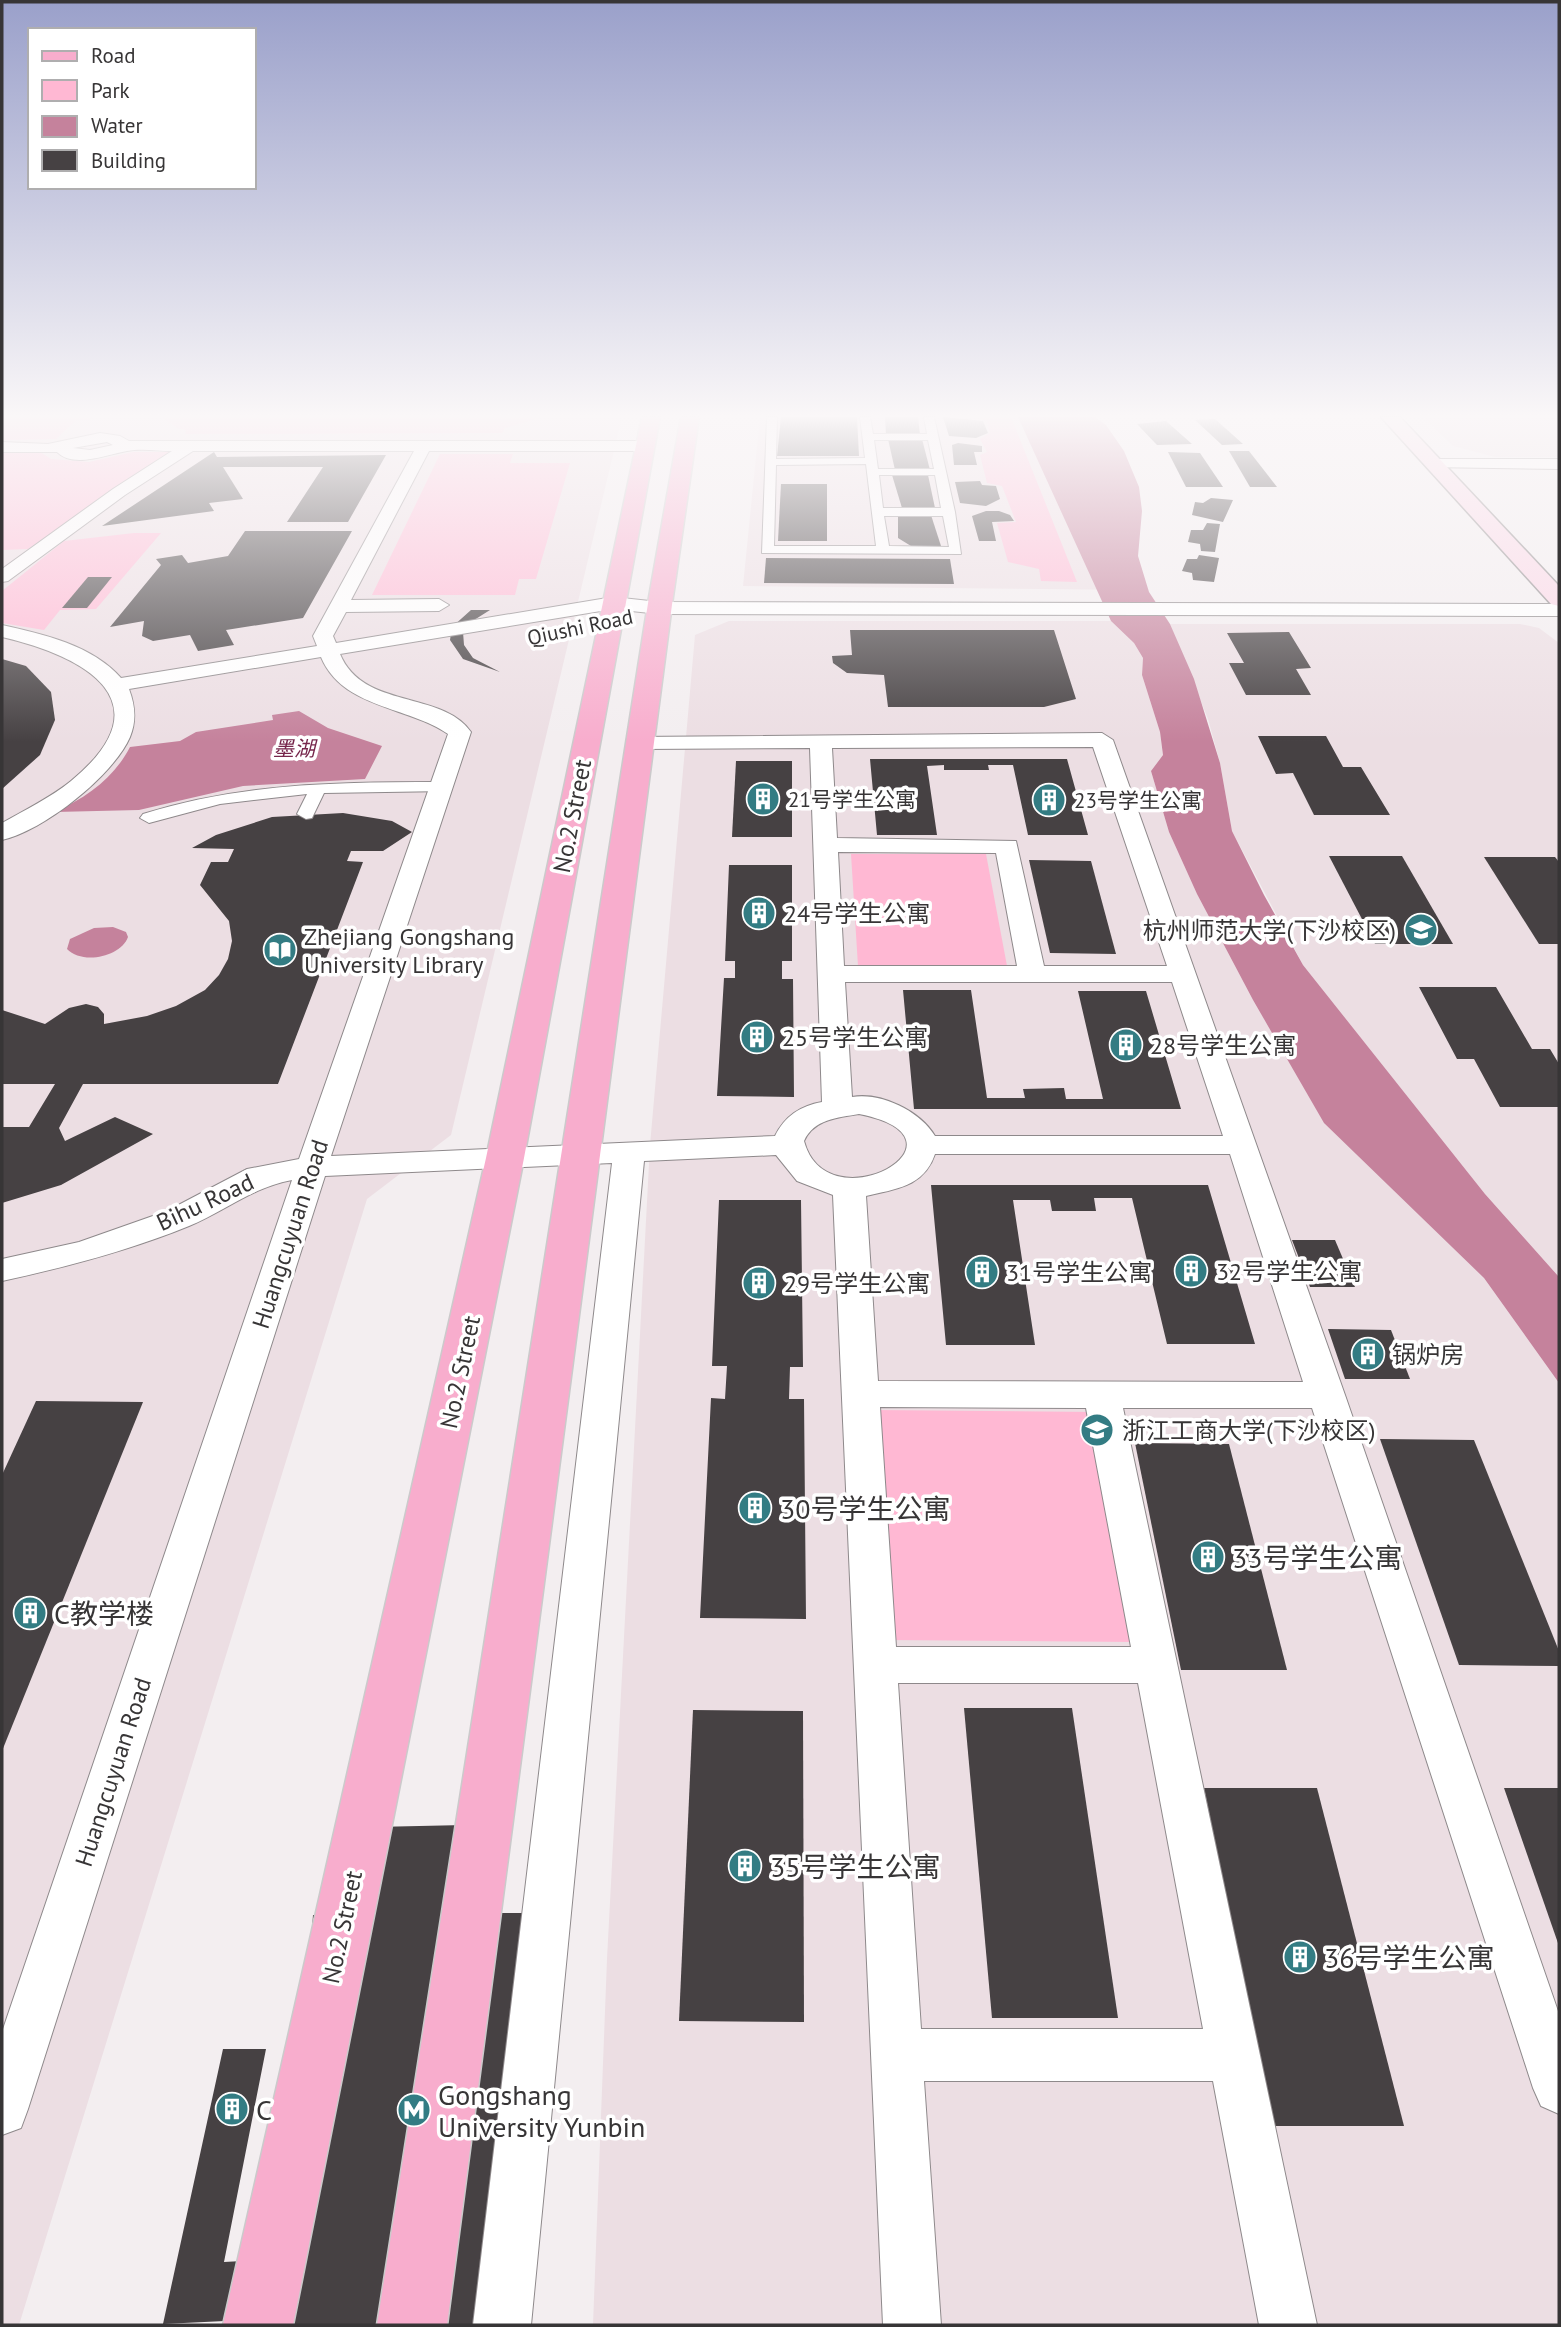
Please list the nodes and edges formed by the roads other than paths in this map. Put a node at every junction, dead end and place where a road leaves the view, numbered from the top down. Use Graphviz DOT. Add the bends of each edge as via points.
graph roads {
  1 [pos="73,526"];
  2 [pos="382,526"];
  3 [pos="625,526"];
  4 [pos="672,526"];
  5 [pos="768,526"];
  6 [pos="880,526"];
  7 [pos="951,526"];
  8 [pos="1491,526"];
  9 [pos="883,550"];
  10 [pos="2,577"];
  11 [pos="1559,599"];
  12 [pos="339,606"];
  13 [pos="439,606"];
  14 [pos="659,608"];
  15 [pos="1559,610"];
  16 [pos="602,619"];
  17 [pos="2,631"];
  18 [pos="334,666"];
  19 [pos="118,685"];
  20 [pos="821,740"];
  21 [pos="640,742"];
  22 [pos="441,787"];
  23 [pos="318,788"];
  24 [pos="306,814"];
  25 [pos="149,818"];
  26 [pos="2,833"];
  27 [pos="826,845"];
  28 [pos="831,974"];
  29 [pos="1032,974"];
  30 [pos="1182,974"];
  31 [pos="837,1106"];
  32 [pos="786,1145"];
  33 [pos="921,1145"];
  34 [pos="1242,1145"];
  35 [pos="629,1154"];
  36 [pos="581,1157"];
  37 [pos="505,1158"];
  38 [pos="312,1167"];
  39 [pos="849,1187"];
  40 [pos="4,1273"];
  41 [pos="861,1394"];
  42 [pos="1102,1394"];
  43 [pos="1327,1395"];
  44 [pos="876,1665"];
  45 [pos="1157,1665"];
  46 [pos="895,2055"];
  47 [pos="1235,2055"];
  48 [pos="1559,2088"];
  49 [pos="2,2109"];
  50 [pos="258,2325"];
  51 [pos="412,2325"];
  52 [pos="502,2325"];
  53 [pos="912,2325"];
  54 [pos="1288,2325"];
  1 -- 10 [label="street"];
  2 -- 12 [label="street"];
  3 -- 16 [label="main road, No.2 Street"];
  4 -- 14 [label="main road"];
  5 -- 9 [label="street" via="767,550"];
  6 -- 9 [label="street"];
  7 -- 9 [label="street" via="956,551"];
  8 -- 11 [label="main road"];
  12 -- 13 [label="street"];
  12 -- 18 [label="street" via="323,636"];
  14 -- 15 [label="street, Qiushi Road"];
  14 -- 16 [label="street, Qiushi Road"];
  14 -- 21 [label="main road"];
  16 -- 18 [label="street, Qiushi Road"];
  16 -- 37 [label="main road, No.2 Street"];
  17 -- 19 [label="street" via="54,643 93,662"];
  18 -- 19 [label="street, Qiushi Road"];
  18 -- 22 [label="street, Huangcuyuan Road" via="377,699 449,722 460,732"];
  19 -- 26 [label="street" via="137,704 99,767 59,800"];
  20 -- 21 [label="street"];
  20 -- 27 [label="street"];
  20 -- 30 [label="street" via="1102,740"];
  21 -- 36 [label="main road"];
  22 -- 23 [label="street"];
  22 -- 38 [label="street, Huangcuyuan Road"];
  23 -- 24 [label="street"];
  23 -- 25 [label="street" via="230,795 189,803"];
  27 -- 28 [label="street"];
  27 -- 29 [label="street" via="1007,846"];
  28 -- 29 [label="street"];
  28 -- 31 [label="street"];
  29 -- 30 [label="street"];
  30 -- 34 [label="street"];
  31 -- 32 [label="street" via="801,1120"];
  31 -- 33 [label="street" via="859,1105 898,1116 912,1126"];
  32 -- 35 [label="street, Bihu Road"];
  32 -- 39 [label="street" via="801,1171 818,1181"];
  33 -- 34 [label="street"];
  33 -- 39 [label="street" via="916,1165 903,1177"];
  34 -- 43 [label="street"];
  35 -- 36 [label="street, Bihu Road"];
  35 -- 52 [label="street"];
  36 -- 37 [label="street, Bihu Road"];
  36 -- 51 [label="main road"];
  37 -- 38 [label="street, Bihu Road"];
  37 -- 50 [label="main road, No.2 Street"];
  38 -- 40 [label="street, Bihu Road" via="258,1176 178,1218 86,1251"];
  38 -- 49 [label="street, Huangcuyuan Road"];
  39 -- 41 [label="street"];
  41 -- 42 [label="street"];
  41 -- 44 [label="street"];
  42 -- 43 [label="street"];
  42 -- 45 [label="street"];
  43 -- 48 [label="street"];
  44 -- 45 [label="street"];
  44 -- 46 [label="street"];
  45 -- 47 [label="street"];
  46 -- 47 [label="street"];
  46 -- 53 [label="street"];
  47 -- 54 [label="street"];
}
